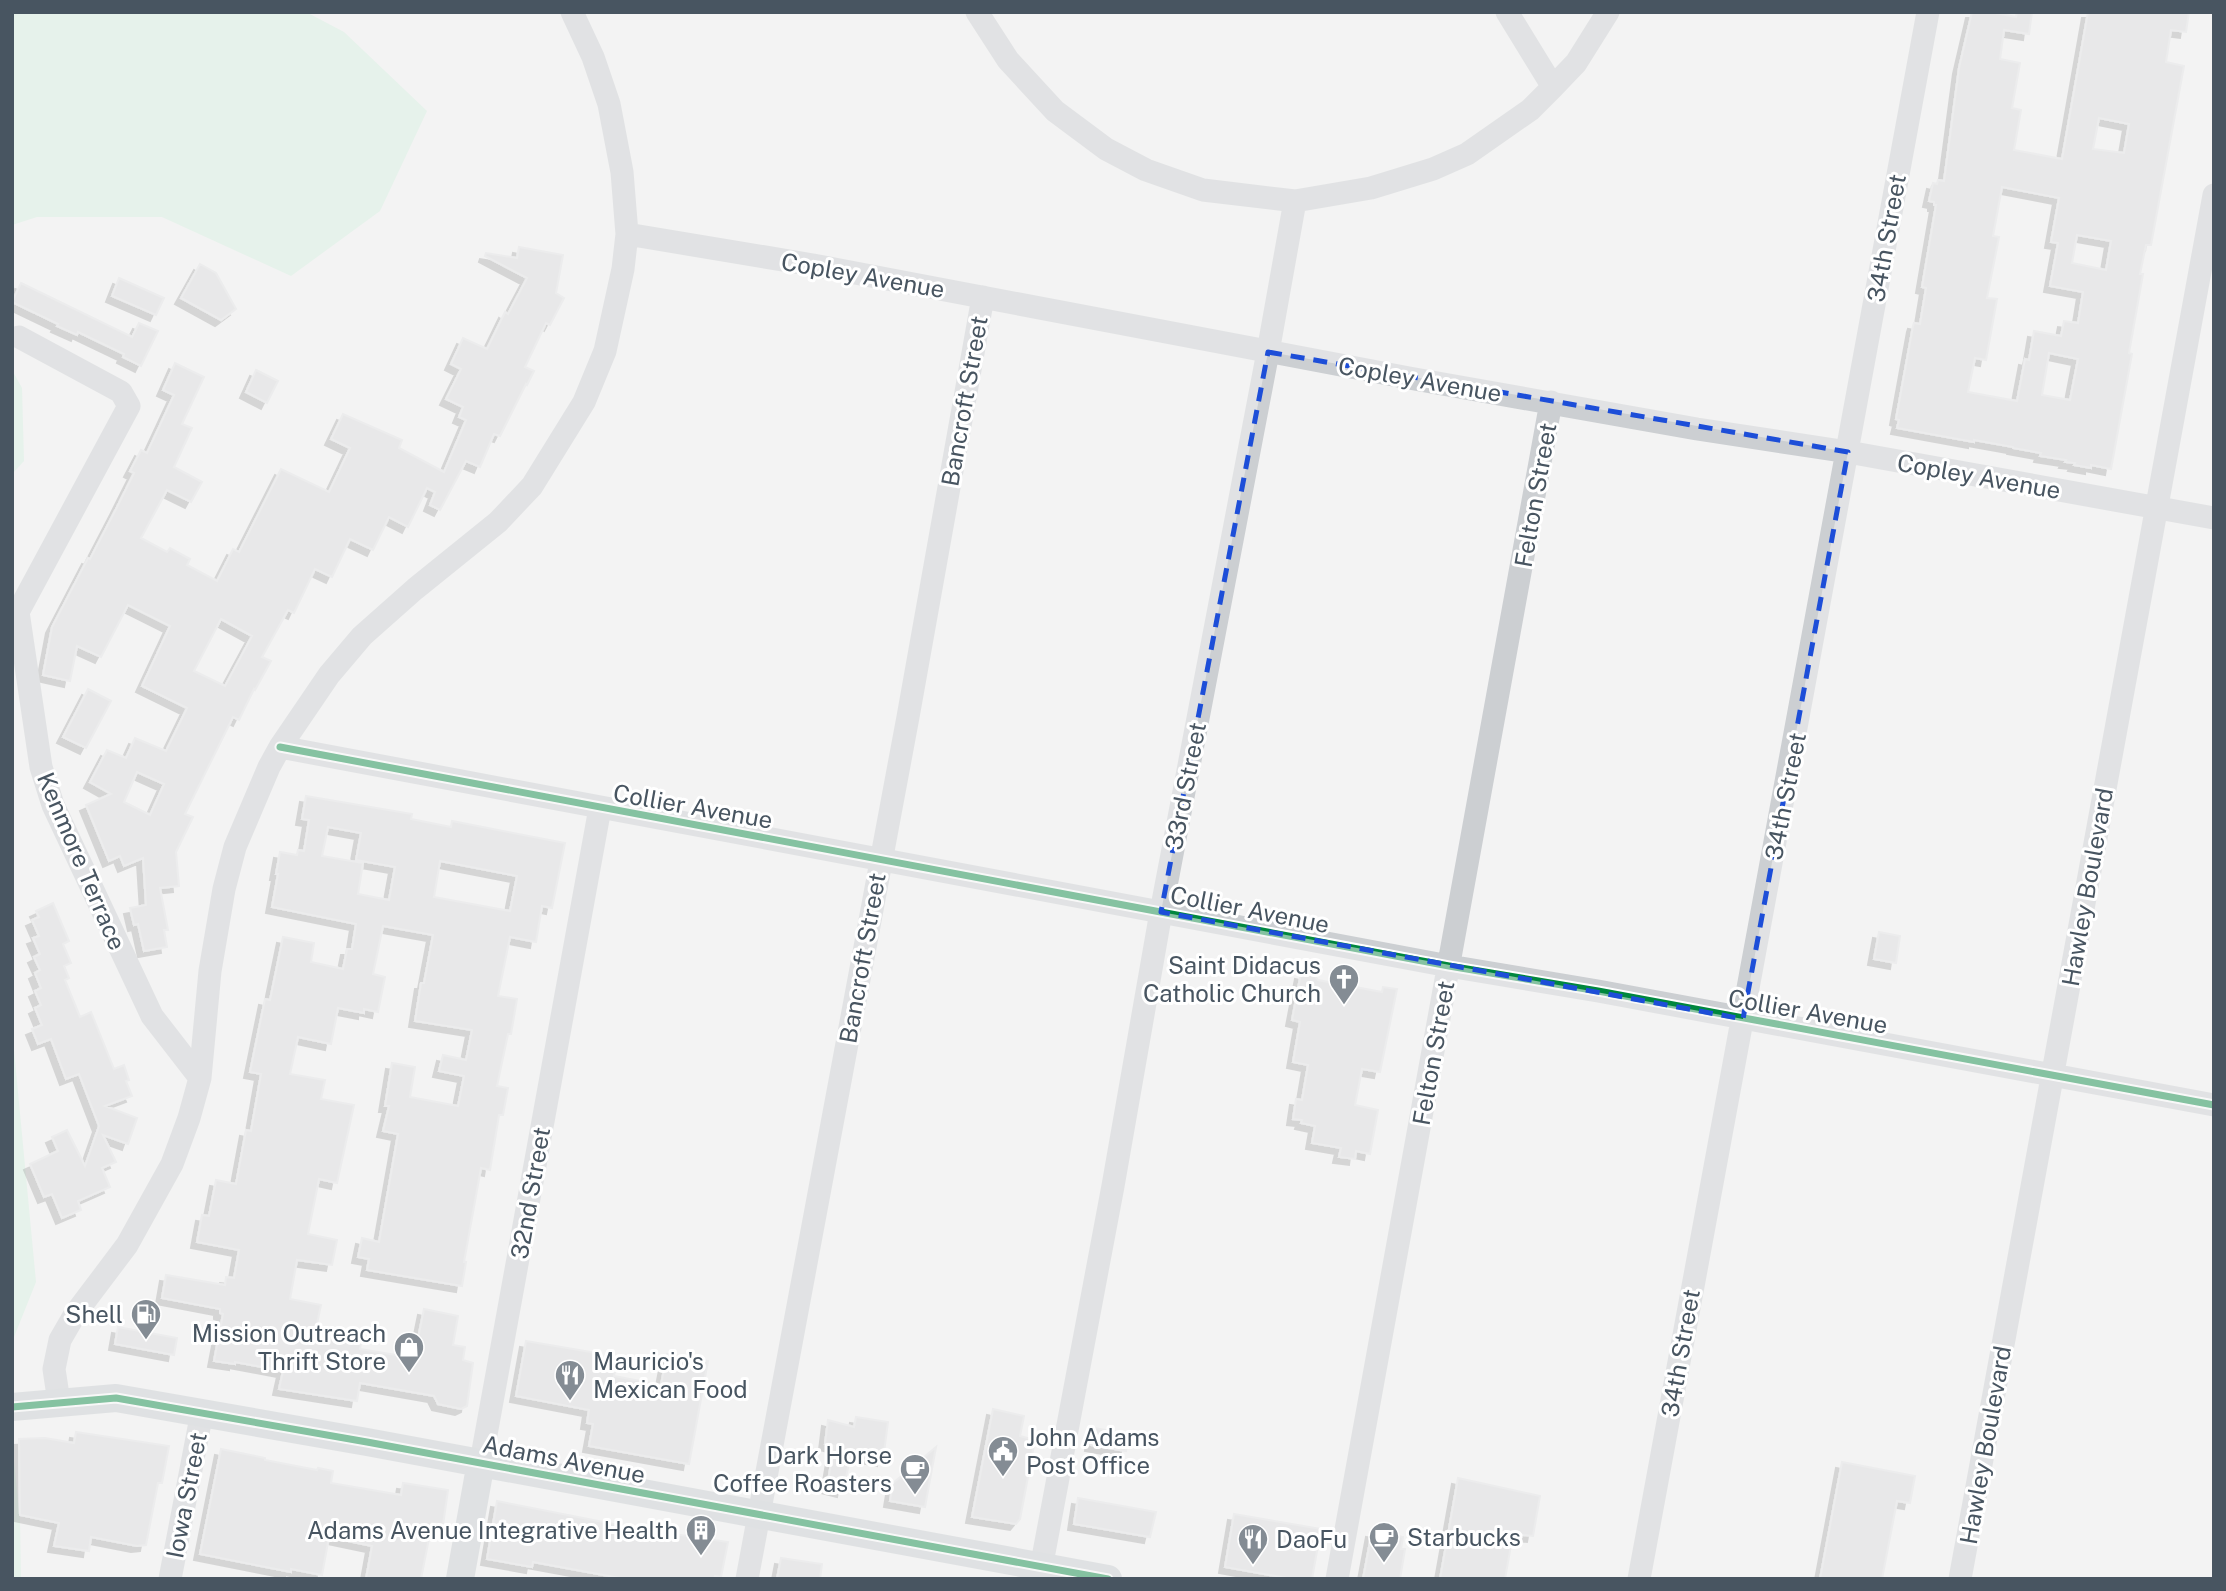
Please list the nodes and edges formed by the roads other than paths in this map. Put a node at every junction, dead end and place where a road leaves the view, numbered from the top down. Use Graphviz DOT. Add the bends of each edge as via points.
graph roads {
  1 [pos="572,12"];
  2 [pos="977,12"];
  3 [pos="1507,12"];
  4 [pos="1608,12"];
  5 [pos="1928,12"];
  6 [pos="1553,87"];
  7 [pos="2214,195"];
  8 [pos="1294,201"];
  9 [pos="627,234"];
  10 [pos="983,296"];
  11 [pos="19,337"];
  12 [pos="1268,352"];
  13 [pos="1552,402"];
  14 [pos="1848,452"];
  15 [pos="2155,507"];
  16 [pos="2214,518"];
  17 [pos="280,747"];
  18 [pos="600,808"];
  19 [pos="880,859"];
  20 [pos="1161,912"];
  21 [pos="1449,966"];
  22 [pos="1743,1019"];
  23 [pos="2053,1075"];
  24 [pos="200,1078"];
  25 [pos="2214,1105"];
  26 [pos="60,1402"];
  27 [pos="12,1407"];
  28 [pos="202,1412"];
  29 [pos="481,1462"];
  30 [pos="759,1515"];
  31 [pos="1040,1572"];
  32 [pos="170,1579"];
  33 [pos="460,1579"];
  34 [pos="747,1579"];
  35 [pos="1108,1579"];
  36 [pos="1336,1579"];
  37 [pos="1639,1579"];
  38 [pos="1960,1579"];
  1 -- 9 [label="street" via="609,104 622,172"];
  2 -- 8 [label="street" via="1008,60 1055,111 1106,149 1146,170 1203,190"];
  3 -- 6 [label="street"];
  4 -- 6 [label="street" via="1576,63"];
  5 -- 14 [label="street, 34th Street"];
  6 -- 8 [label="street" via="1530,110 1467,154 1433,169 1358,191"];
  7 -- 15 [label="street, Hawley Boulevard"];
  8 -- 12 [label="street, 33rd Street"];
  9 -- 10 [label="street, Copley Avenue"];
  9 -- 17 [label="street" via="605,351 584,402 532,486 498,522 362,636"];
  10 -- 12 [label="street, Copley Avenue"];
  10 -- 19 [label="street, Bancroft Street"];
  11 -- 24 [label="street, Kenmore Terrace" via="121,392 129,406 18,612 40,767 53,805 152,1016"];
  12 -- 13 [label="street, Copley Avenue"];
  12 -- 20 [label="street, 33rd Street"];
  13 -- 14 [label="street, Copley Avenue"];
  13 -- 21 [label="street, Felton Street"];
  14 -- 15 [label="street, Copley Avenue"];
  14 -- 22 [label="street, 34th Street"];
  15 -- 16 [label="street, Copley Avenue"];
  15 -- 23 [label="street, Hawley Boulevard"];
  17 -- 18 [label="street, Collier Avenue"];
  17 -- 24 [label="street" via="240,836 224,889 210,971"];
  18 -- 19 [label="street, Collier Avenue"];
  18 -- 29 [label="street, 32nd Street"];
  19 -- 20 [label="street, Collier Avenue"];
  19 -- 30 [label="street, Bancroft Street"];
  20 -- 21 [label="street, Collier Avenue"];
  20 -- 31 [label="street, 33rd Street"];
  21 -- 22 [label="street, Collier Avenue"];
  21 -- 36 [label="street, Felton Street"];
  22 -- 23 [label="street, Collier Avenue"];
  22 -- 37 [label="street, 34th Street"];
  23 -- 25 [label="street, Collier Avenue"];
  23 -- 38 [label="street, Hawley Boulevard"];
  24 -- 26 [label="street" via="172,1164 127,1245 60,1340 54,1369"];
  26 -- 27 [label="main road, Adams Avenue"];
  26 -- 28 [label="main road, Adams Avenue" via="116,1398"];
  28 -- 29 [label="main road, Adams Avenue"];
  28 -- 32 [label="street, Iowa Street"];
  29 -- 30 [label="main road, Adams Avenue"];
  29 -- 33 [label="main road, 32nd Street"];
  30 -- 31 [label="main road, Adams Avenue"];
  30 -- 34 [label="street, Bancroft Street"];
  31 -- 35 [label="main road, Adams Avenue"];
}
